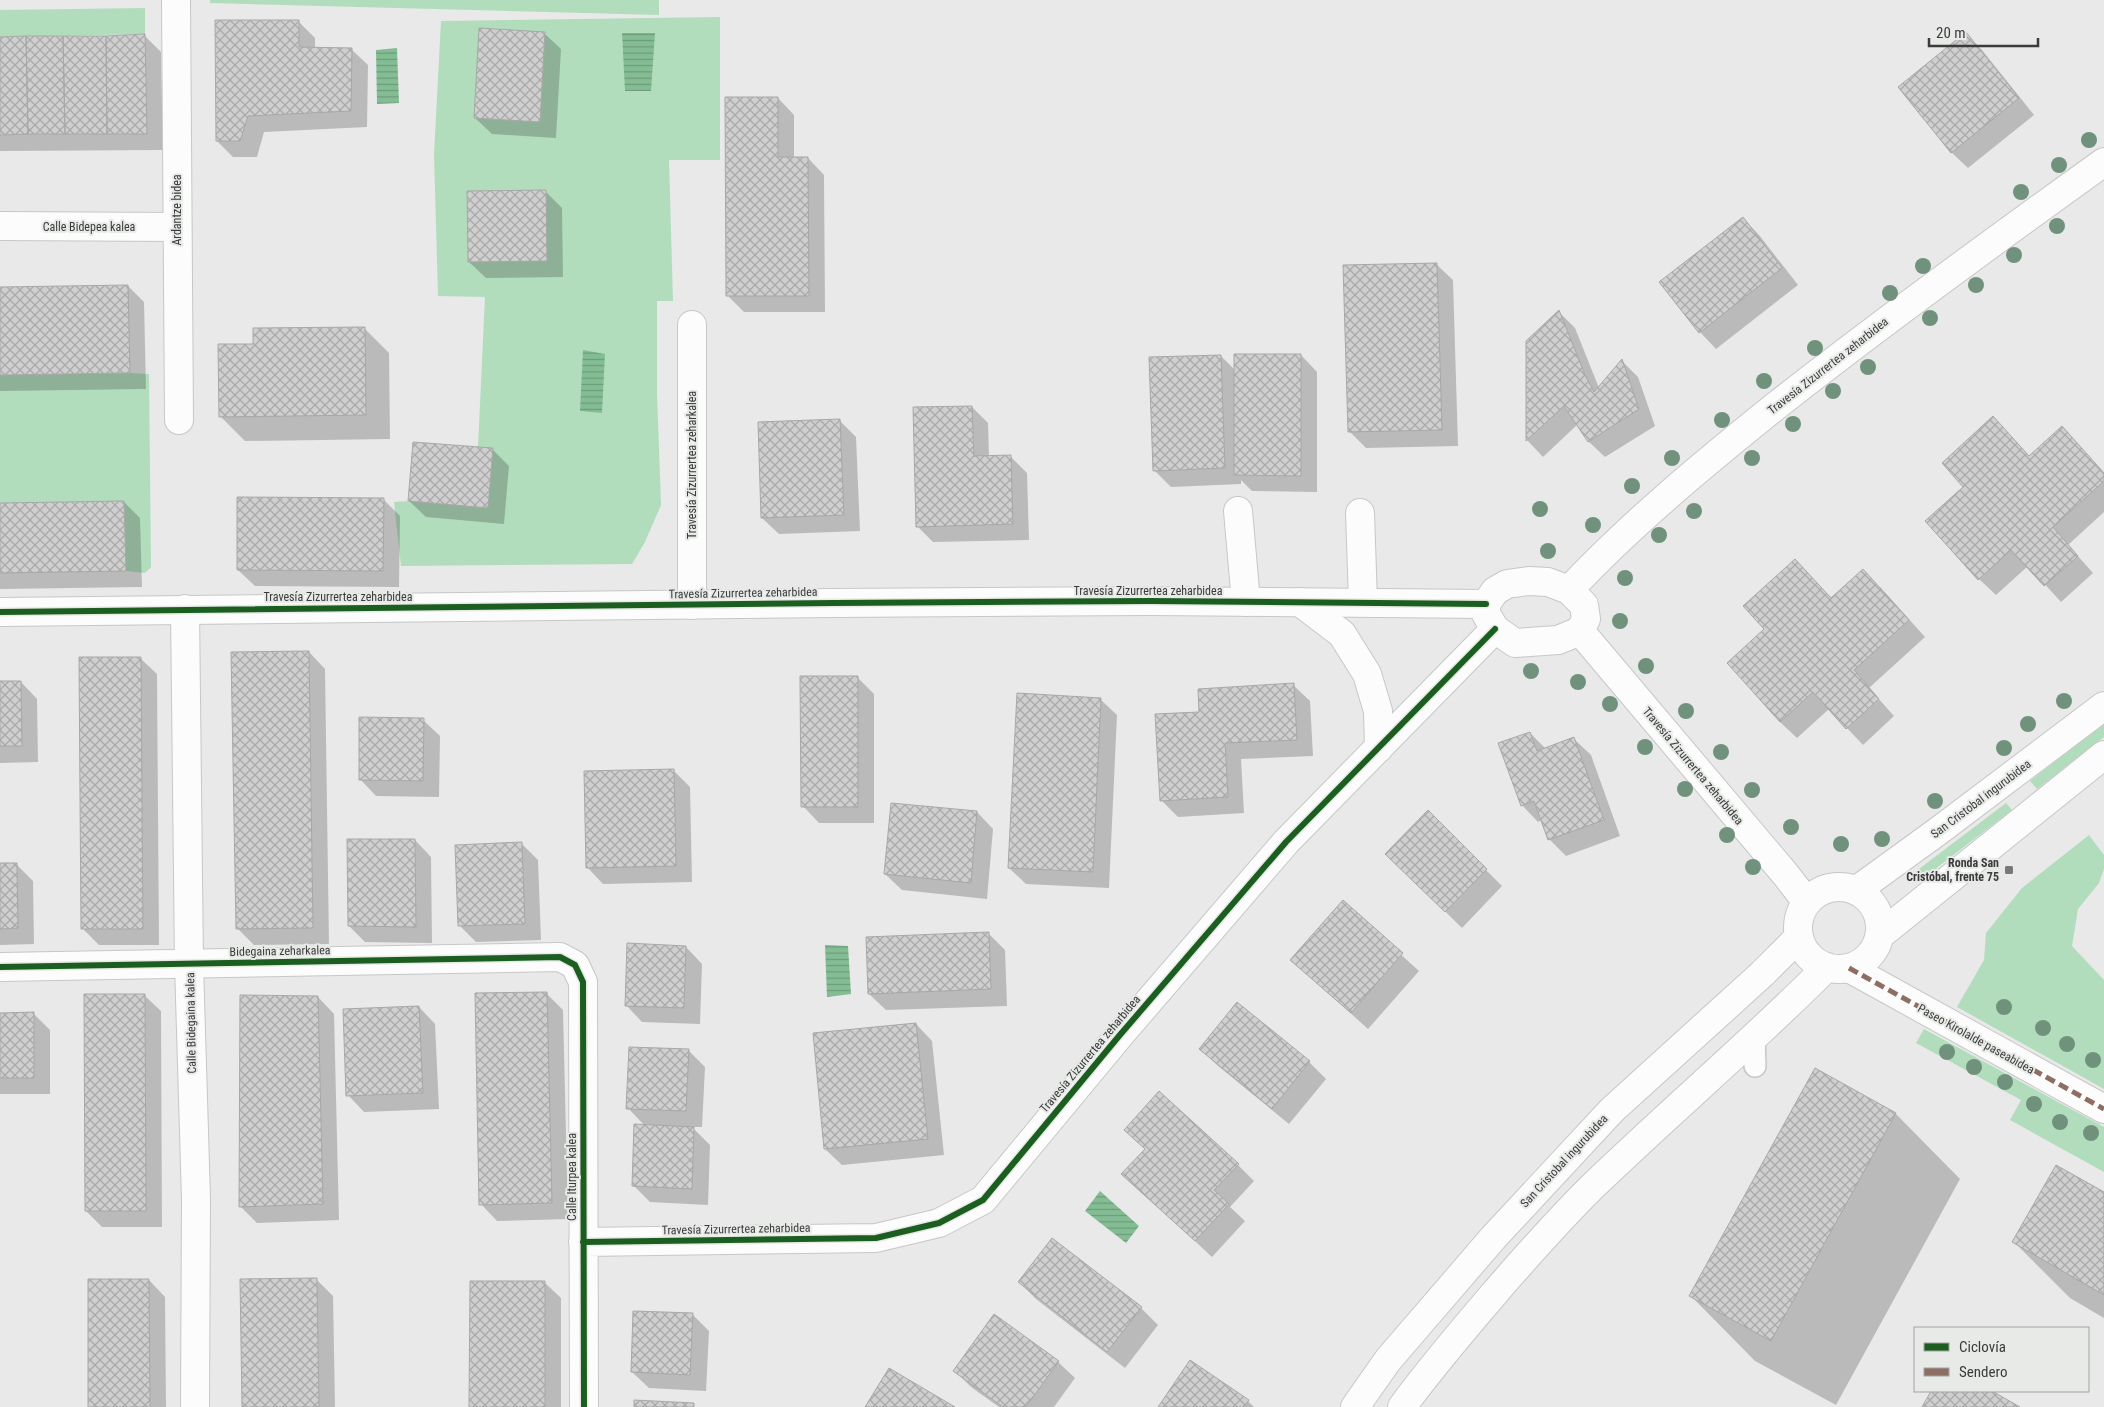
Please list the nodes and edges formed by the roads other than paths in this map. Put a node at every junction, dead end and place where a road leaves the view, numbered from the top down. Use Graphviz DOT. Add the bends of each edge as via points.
graph roads {
  1 [pos="176,0"];
  2 [pos="2104,162"];
  3 [pos="0,226"];
  4 [pos="177,227"];
  5 [pos="692,325"];
  6 [pos="179,420"];
  7 [pos="1238,511"];
  8 [pos="1360,513"];
  9 [pos="1569,590"];
  10 [pos="1246,602"];
  11 [pos="1300,602"];
  12 [pos="1363,602"];
  13 [pos="692,605"];
  14 [pos="184,609"];
  15 [pos="0,612"];
  16 [pos="1491,616"];
  17 [pos="1580,631"];
  18 [pos="2104,706"];
  19 [pos="1379,748"];
  20 [pos="2104,755"];
  21 [pos="1857,890"];
  22 [pos="1806,901"];
  23 [pos="1880,935"];
  24 [pos="1798,938"];
  25 [pos="560,957"];
  26 [pos="189,964"];
  27 [pos="0,967"];
  28 [pos="1838,968"];
  29 [pos="1754,1037"];
  30 [pos="1754,1066"];
  31 [pos="2104,1109"];
  32 [pos="584,1242"];
  33 [pos="195,1407"];
  34 [pos="584,1407"];
  35 [pos="1355,1407"];
  36 [pos="1402,1407"];
  1 -- 4 [label="street, Ardantze bidea"];
  2 -- 9 [label="street, Travesía Zizurrertea zeharbidea" via="1911,301 1708,460"];
  3 -- 4 [label="street, Calle Bidepea kalea"];
  4 -- 6 [label="street, Ardantze bidea"];
  5 -- 13 [label="street, Travesía Zizurrertea zeharkalea"];
  7 -- 10 [label="street"];
  8 -- 12 [label="street"];
  9 -- 16 [label="street" via="1548,582 1507,584 1495,591"];
  9 -- 17 [label="street" via="1584,605 1586,619"];
  10 -- 11 [label="street, Travesía Zizurrertea zeharbidea"];
  10 -- 13 [label="street, Travesía Zizurrertea zeharbidea"];
  11 -- 12 [label="street, Travesía Zizurrertea zeharbidea"];
  11 -- 19 [label="street" via="1342,634 1367,674 1378,711"];
  12 -- 16 [label="street, Travesía Zizurrertea zeharbidea"];
  13 -- 14 [label="street, Travesía Zizurrertea zeharbidea"];
  14 -- 15 [label="street, Travesía Zizurrertea zeharbidea"];
  14 -- 26 [label="street, Calle Bidegaina kalea"];
  16 -- 17 [label="street" via="1515,643 1558,640"];
  16 -- 19 [label="street, Travesía Zizurrertea zeharbidea"];
  17 -- 22 [label="street, Travesía Zizurrertea zeharbidea"];
  18 -- 21 [label="street, San Cristobal ingurubidea"];
  19 -- 32 [label="street, Travesía Zizurrertea zeharbidea" via="1286,842 983,1200 939,1223 876,1238"];
  20 -- 23 [label="street"];
  21 -- 22 [label="street" via="1839,886 1821,890"];
  21 -- 23 [label="street" via="1876,909"];
  22 -- 24 [label="street" via="1798,918"];
  23 -- 28 [label="street" via="1874,950 1863,962"];
  24 -- 28 [label="street" via="1808,956"];
  24 -- 35 [label="street, San Cristobal ingurubidea" via="1612,1110 1493,1238 1388,1360"];
  25 -- 26 [label="street, Bidegaina zeharkalea"];
  25 -- 32 [label="street, Calle Iturpea kalea" via="575,965 583,982"];
  26 -- 27 [label="street, Bidegaina zeharkalea"];
  26 -- 33 [label="street, Calle Bidegaina kalea" via="196,1199"];
  28 -- 29 [label="street"];
  28 -- 31 [label="street, Paseo Kirolalde paseabidea"];
  29 -- 30 [label="lane"];
  29 -- 36 [label="street" via="1555,1224 1458,1346"];
  32 -- 34 [label="street, Calle Iturpea kalea"];
}
